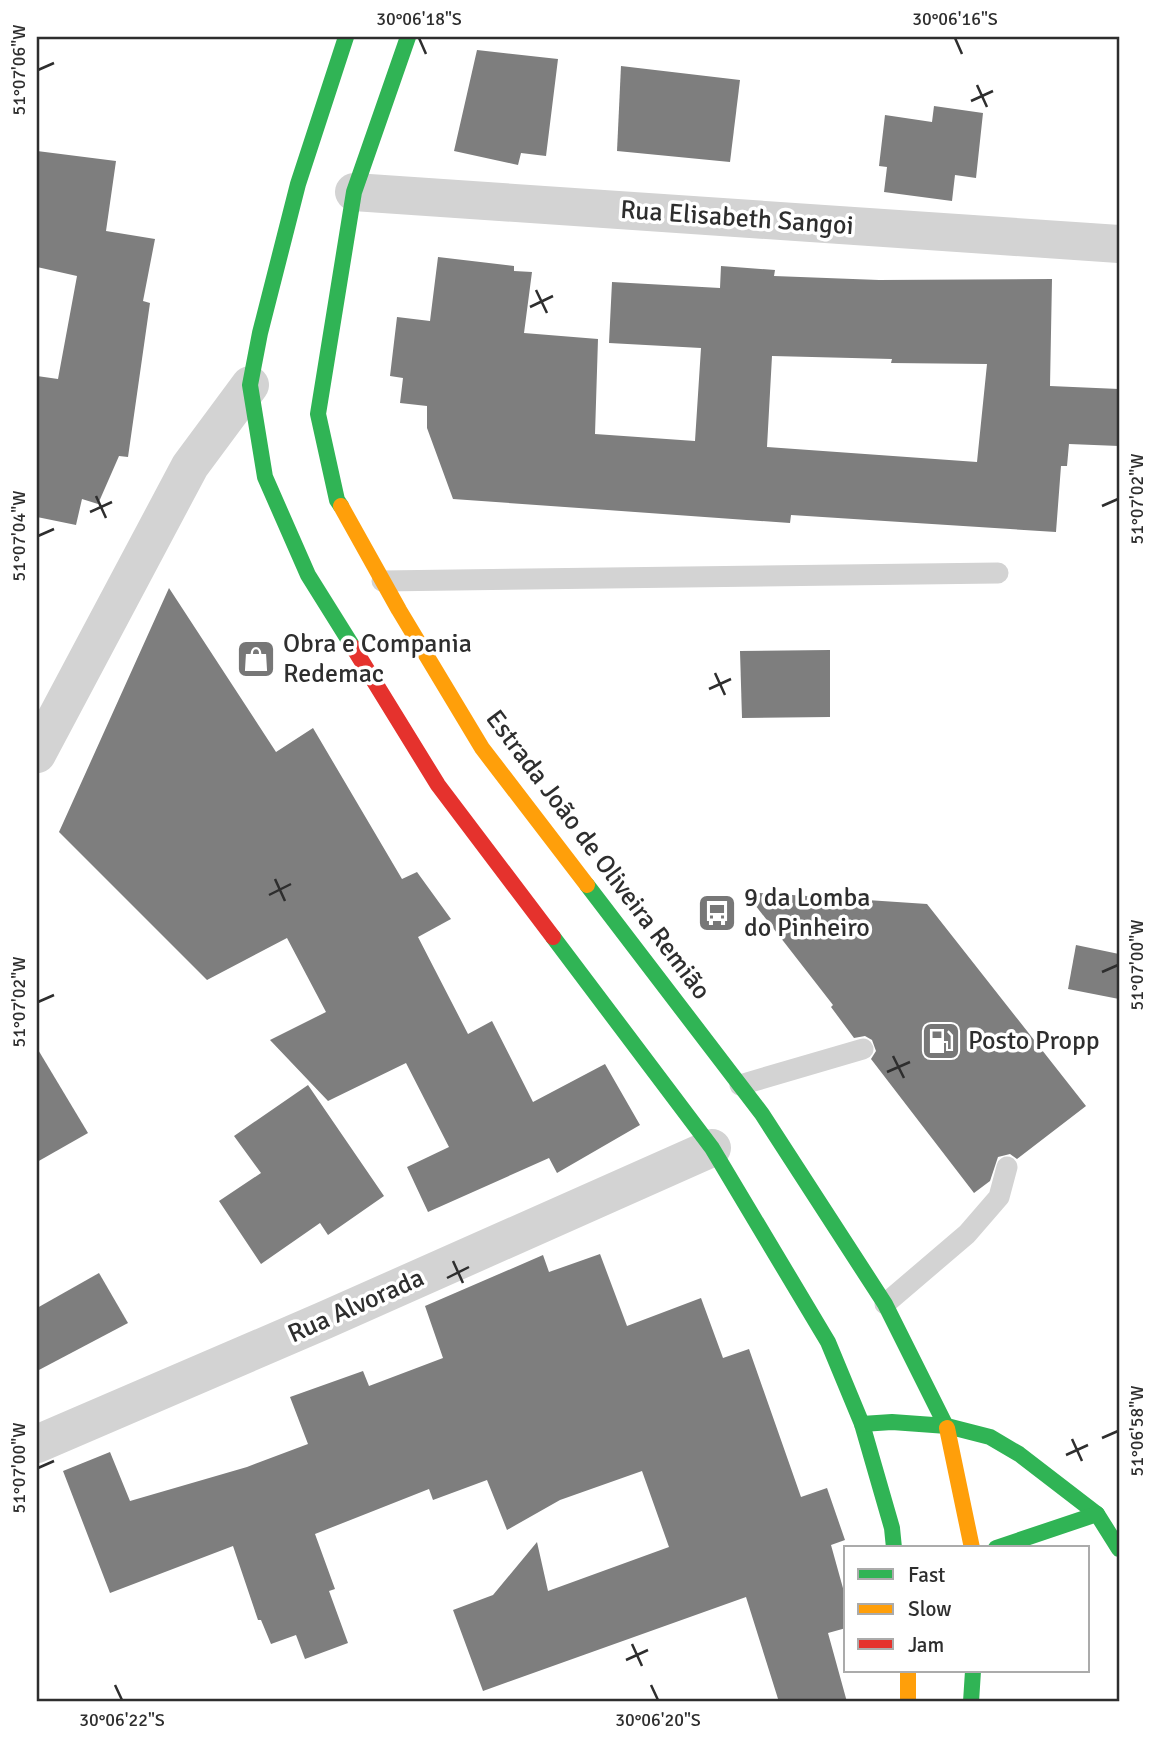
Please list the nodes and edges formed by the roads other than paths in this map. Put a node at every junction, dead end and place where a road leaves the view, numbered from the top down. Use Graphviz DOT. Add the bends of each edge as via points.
graph roads {
  1 [pos="346,37"];
  2 [pos="408,37"];
  3 [pos="354,192"];
  4 [pos="1119,244"];
  5 [pos="250,385"];
  6 [pos="998,573"];
  7 [pos="382,581"];
  8 [pos="37,754"];
  9 [pos="863,1049"];
  10 [pos="740,1085"];
  11 [pos="712,1148"];
  12 [pos="1007,1167"];
  13 [pos="885,1304"];
  14 [pos="862,1424"];
  15 [pos="947,1426"];
  16 [pos="37,1444"];
  17 [pos="1097,1514"];
  18 [pos="894,1546"];
  19 [pos="972,1546"];
  20 [pos="1002,1546"];
  21 [pos="1119,1549"];
  22 [pos="908,1672"];
  23 [pos="972,1672"];
  24 [pos="908,1702"];
  25 [pos="971,1702"];
  1 -- 5 [label="main road" via="298,184"];
  2 -- 3 [label="main road, Estrada João de Oliveira Remião"];
  3 -- 4 [label="street, Rua Elisabeth Sangoi"];
  3 -- 7 [label="main road, Estrada João de Oliveira Remião" via="318,414 337,500"];
  5 -- 8 [label="street" via="190,466"];
  5 -- 11 [label="main road" via="265,477 308,575 438,785"];
  6 -- 7 [label="lane"];
  7 -- 10 [label="main road, Estrada João de Oliveira Remião" via="482,748"];
  9 -- 10 [label="lane"];
  10 -- 13 [label="main road, Estrada João de Oliveira Remião"];
  11 -- 14 [label="main road" via="828,1342"];
  11 -- 16 [label="street, Rua Alvorada"];
  12 -- 13 [label="lane" via="999,1197 967,1234"];
  13 -- 15 [label="main road, Estrada João de Oliveira Remião"];
  14 -- 15 [label="main road"];
  14 -- 18 [label="main road"];
  15 -- 17 [label="main road" via="990,1437 1019,1454"];
  15 -- 19 [label="main road, Estrada João de Oliveira Remião"];
  17 -- 20 [label="main road"];
  17 -- 21 [label="main road"];
  22 -- 24 [label="main road"];
  23 -- 25 [label="main road"];
}
